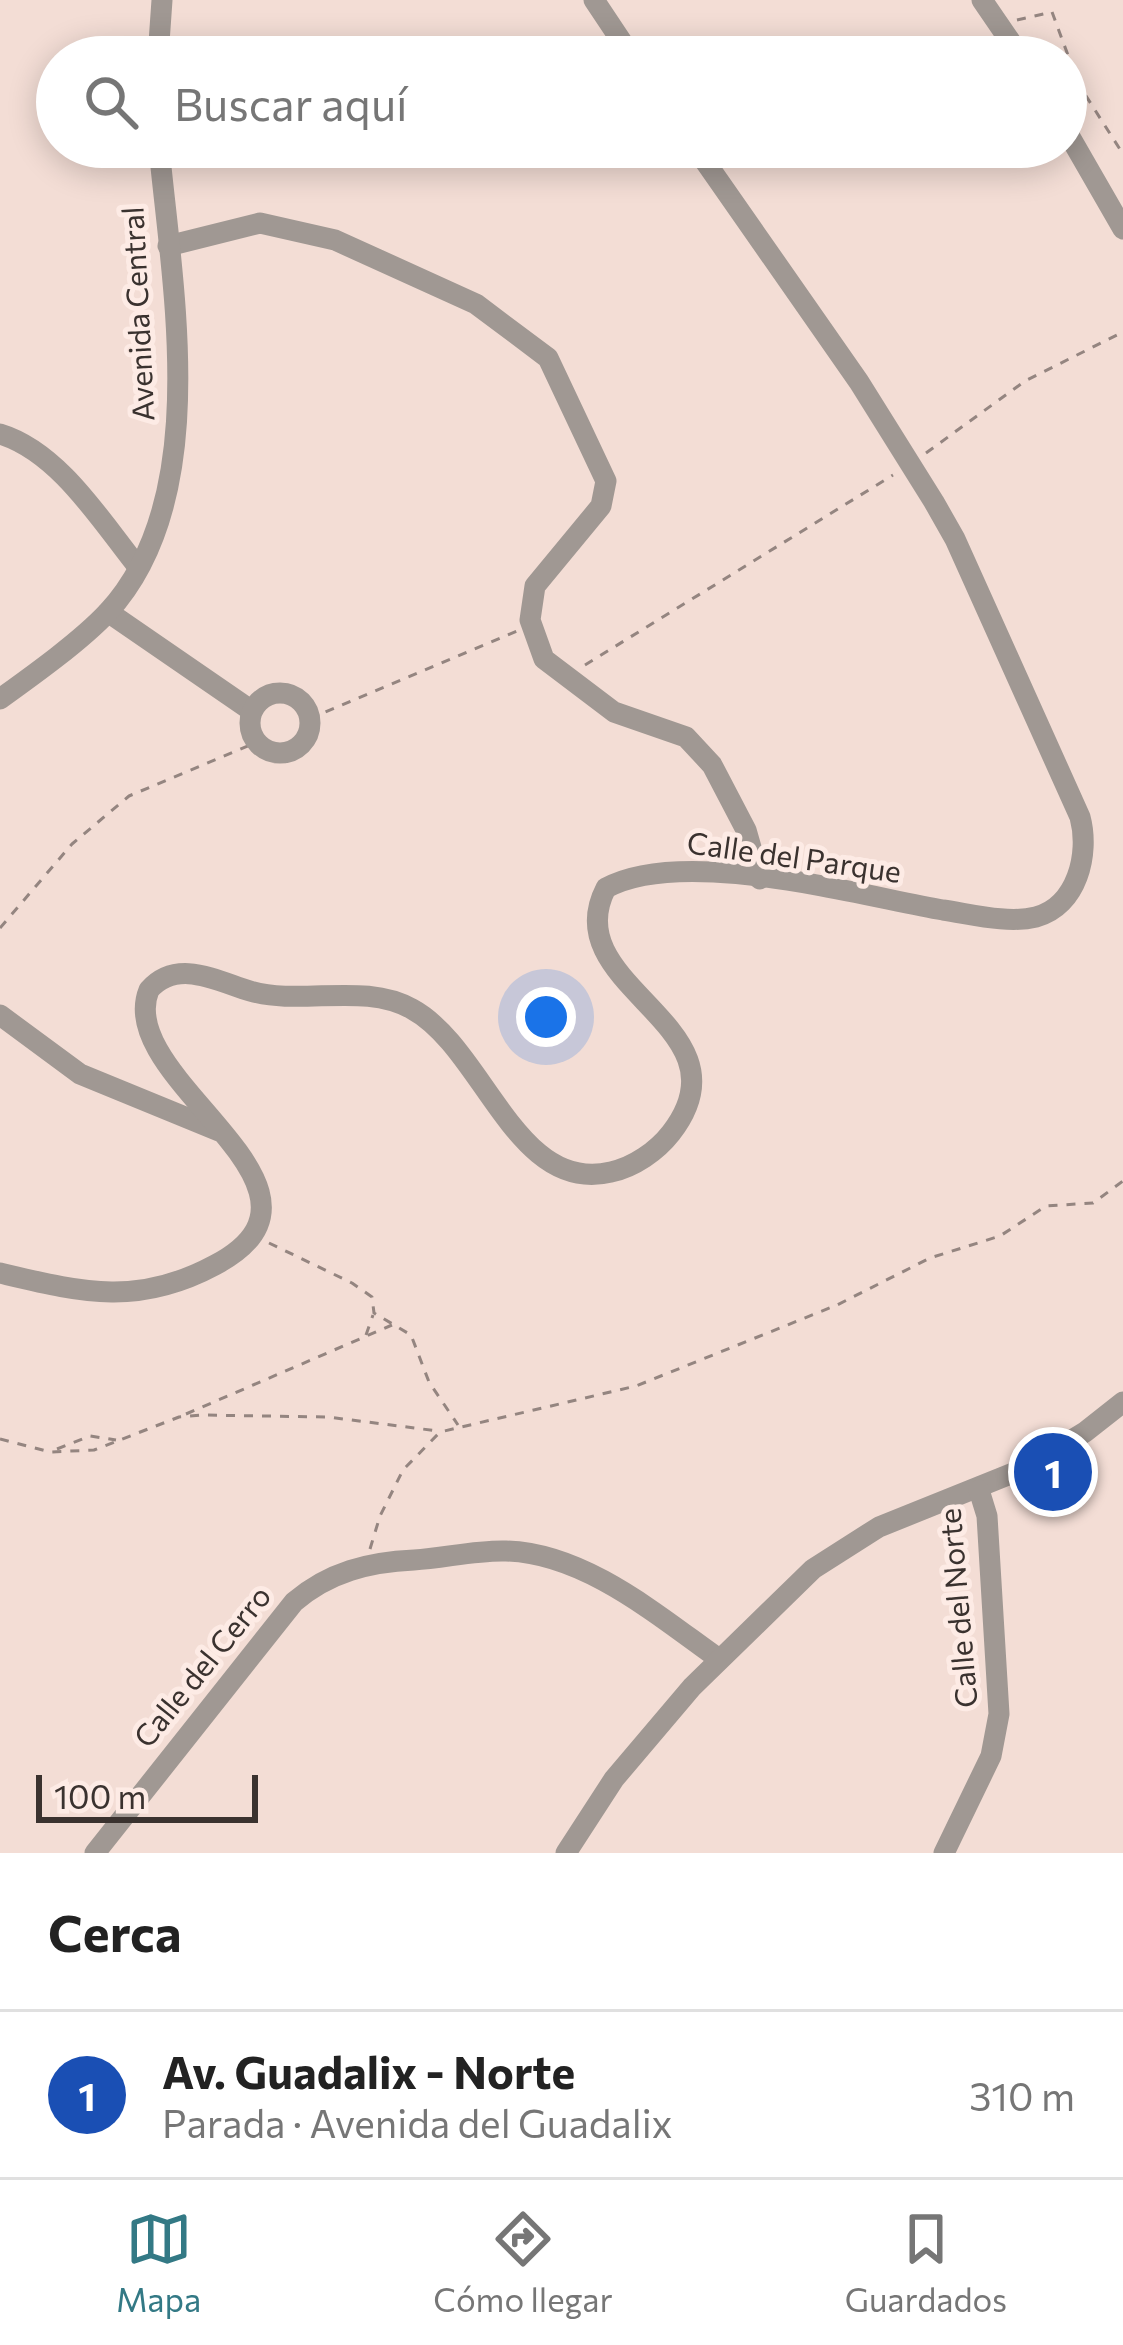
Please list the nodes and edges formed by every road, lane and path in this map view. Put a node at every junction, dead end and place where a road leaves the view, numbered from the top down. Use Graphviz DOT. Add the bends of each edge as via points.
graph roads {
  1 [pos="162,0"];
  2 [pos="594,0"];
  3 [pos="982,0"];
  4 [pos="1002,28"];
  5 [pos="159,36"];
  6 [pos="618,36"];
  7 [pos="1007,36"];
  8 [pos="1061,36"];
  9 [pos="1087,98"];
  10 [pos="1123,154"];
  11 [pos="1087,167"];
  12 [pos="161,168"];
  13 [pos="709,168"];
  14 [pos="1123,230"];
  15 [pos="168,246"];
  16 [pos="1123,332"];
  17 [pos="0,434"];
  18 [pos="911,464"];
  19 [pos="138,567"];
  20 [pos="108,612"];
  21 [pos="531,625"];
  22 [pos="567,676"];
  23 [pos="0,700"];
  24 [pos="252,711"];
  25 [pos="309,719"];
  26 [pos="257,742"];
  27 [pos="760,879"];
  28 [pos="0,928"];
  29 [pos="0,1015"];
  30 [pos="220,1131"];
  31 [pos="1123,1181"];
  32 [pos="254,1235"];
  33 [pos="0,1273"];
  34 [pos="374,1312"];
  35 [pos="395,1323"];
  36 [pos="366,1336"];
  37 [pos="1123,1402"];
  38 [pos="178,1417"];
  39 [pos="459,1427"];
  40 [pos="440,1432"];
  41 [pos="0,1439"];
  42 [pos="120,1441"];
  43 [pos="50,1452"];
  44 [pos="979,1490"];
  45 [pos="366,1565"];
  46 [pos="719,1660"];
  47 [pos="94,1853"];
  48 [pos="566,1853"];
  49 [pos="944,1853"];
  1 -- 5 [label="street"];
  2 -- 6 [label="street"];
  3 -- 4 [label="street"];
  4 -- 7 [label="street"];
  4 -- 8 [label="path" via="1052,12"];
  9 -- 10 [label="path"];
  11 -- 14 [label="street"];
  12 -- 15 [label="street, Avenida Central"];
  13 -- 18 [label="street, Calle del Parque"];
  15 -- 19 [label="street, Avenida Central" via="176,422 160,515"];
  15 -- 21 [label="street" via="260,223 335,240 476,304 548,358 606,481 602,506 535,586"];
  16 -- 18 [label="path" via="1025,381"];
  17 -- 19 [label="street" via="45,459"];
  18 -- 22 [label="path"];
  18 -- 27 [label="street, Calle del Parque" via="955,539 1070,789 1084,832 1072,890 1036,917 997,917"];
  19 -- 20 [label="street, Avenida Central"];
  20 -- 23 [label="street, Avenida Central"];
  20 -- 24 [label="street"];
  21 -- 22 [label="street" via="544,659"];
  21 -- 25 [label="path"];
  22 -- 27 [label="street" via="614,712 686,737 712,765 746,830"];
  24 -- 25 [label="street" via="274,693 289,694"];
  24 -- 26 [label="street"];
  25 -- 26 [label="street" via="304,742 292,751 278,754"];
  26 -- 28 [label="path" via="129,796 72,844"];
  27 -- 30 [label="street, Calle del Parque" via="656,871 620,880 603,894 598,924 610,964 684,1044 691,1079 671,1133 620,1170 580,1176 544,1161 442,1032 402,1004 272,996 178,972 149,990 145,1023"];
  29 -- 30 [label="street" via="80,1074"];
  30 -- 32 [label="street, Calle del Parque" via="257,1187 262,1213"];
  31 -- 39 [label="path" via="1093,1203 1046,1206 1000,1236 930,1258 636,1386"];
  32 -- 33 [label="street" via="190,1278 139,1291 87,1293"];
  32 -- 34 [label="path" via="352,1283 372,1297"];
  34 -- 35 [label="path"];
  34 -- 36 [label="path"];
  35 -- 36 [label="path"];
  35 -- 39 [label="path" via="410,1335"];
  36 -- 38 [label="path"];
  37 -- 44 [label="street"];
  38 -- 40 [label="path" via="328,1417"];
  38 -- 42 [label="path"];
  39 -- 40 [label="path"];
  40 -- 45 [label="path" via="403,1470"];
  41 -- 43 [label="path"];
  42 -- 43 [label="path"];
  42 -- 43 [label="path" via="90,1436"];
  44 -- 46 [label="street" via="847,1545"];
  44 -- 49 [label="street, Calle del Norte" via="999,1714 992,1756"];
  45 -- 46 [label="street, Calle del Cerro" via="508,1551 567,1564"];
  45 -- 47 [label="street, Calle del Cerro" via="294,1601"];
  46 -- 48 [label="street" via="614,1779"];
}
